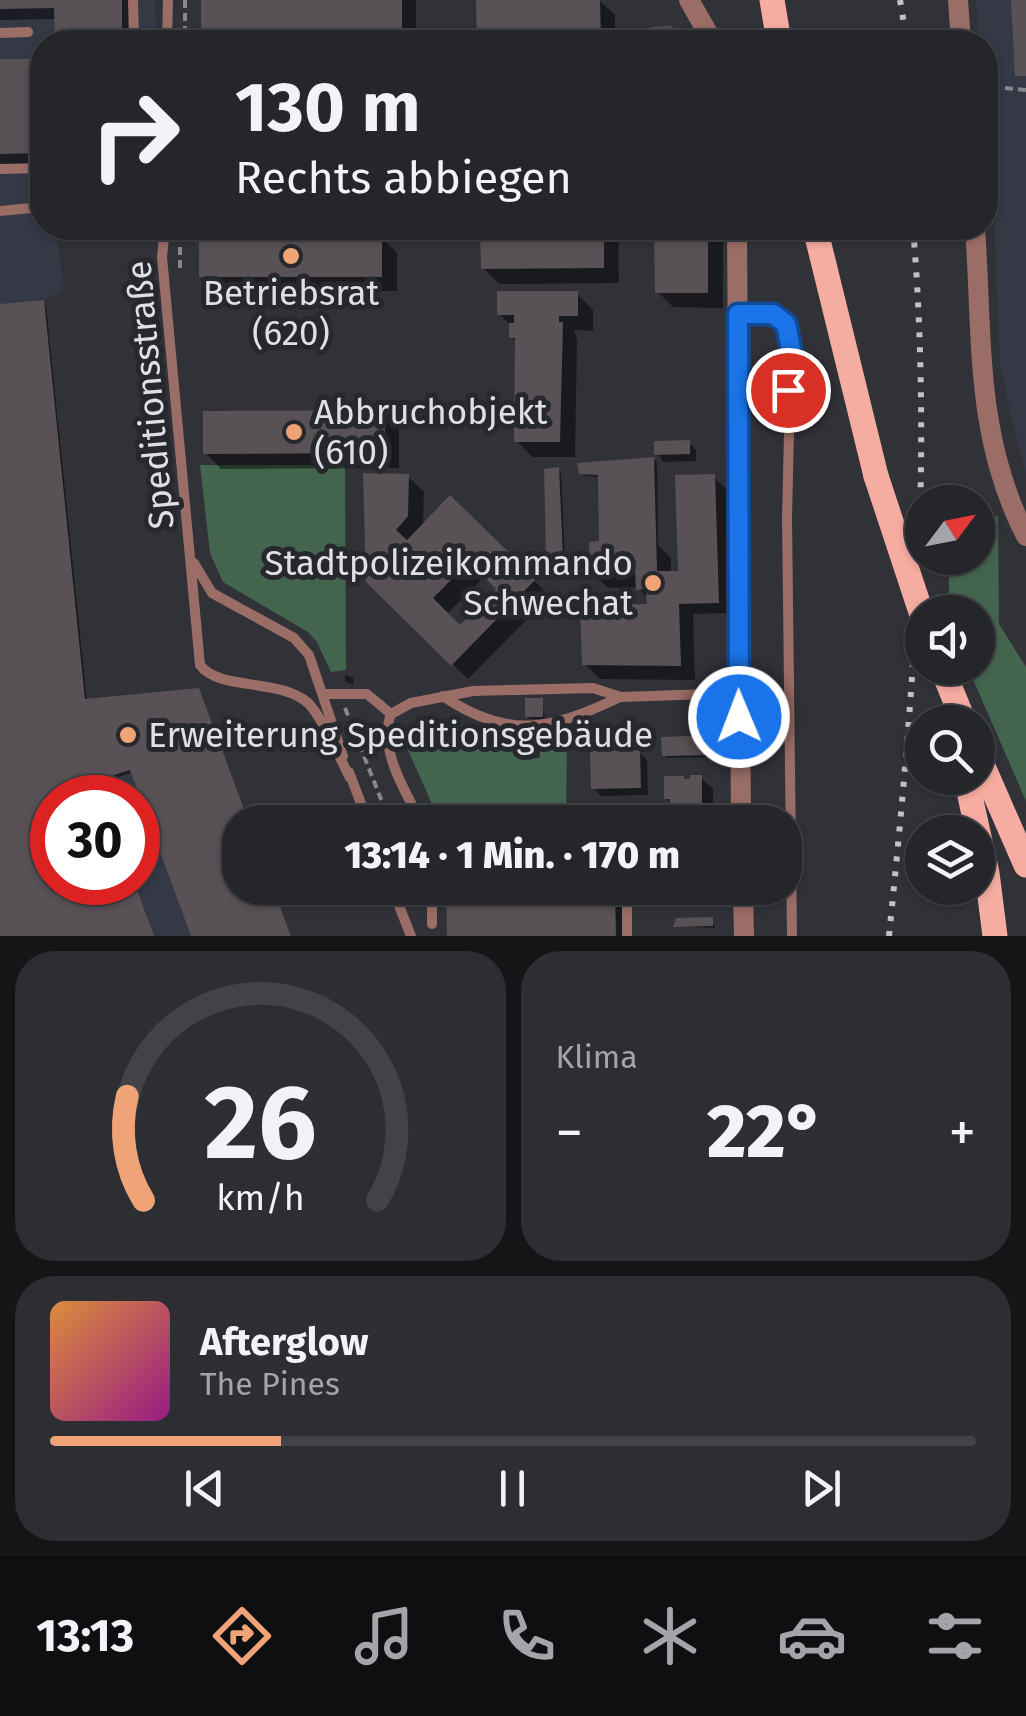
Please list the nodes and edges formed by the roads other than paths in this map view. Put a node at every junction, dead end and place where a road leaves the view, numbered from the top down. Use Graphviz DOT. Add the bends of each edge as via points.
graph roads {
  1 [pos="134,0"];
  2 [pos="168,0"];
  3 [pos="689,0"];
  4 [pos="772,0"];
  5 [pos="958,0"];
  6 [pos="134,30"];
  7 [pos="168,30"];
  8 [pos="707,30"];
  9 [pos="778,30"];
  10 [pos="960,30"];
  11 [pos="28,32"];
  12 [pos="0,33"];
  13 [pos="30,168"];
  14 [pos="0,169"];
  15 [pos="30,208"];
  16 [pos="0,211"];
  17 [pos="164,240"];
  18 [pos="736,240"];
  19 [pos="817,240"];
  20 [pos="976,240"];
  21 [pos="738,314"];
  22 [pos="1026,536"];
  23 [pos="192,558"];
  24 [pos="916,595"];
  25 [pos="738,693"];
  26 [pos="323,694"];
  27 [pos="443,696"];
  28 [pos="621,697"];
  29 [pos="390,714"];
  30 [pos="350,778"];
  31 [pos="995,794"];
  32 [pos="971,795"];
  33 [pos="361,805"];
  34 [pos="413,805"];
  35 [pos="741,805"];
  36 [pos="1026,865"];
  37 [pos="399,905"];
  38 [pos="432,905"];
  39 [pos="628,905"];
  40 [pos="743,905"];
  41 [pos="432,924"];
  42 [pos="411,936"];
  43 [pos="628,936"];
  44 [pos="744,936"];
  45 [pos="792,936"];
  46 [pos="994,936"];
  1 -- 6 [label="lane"];
  2 -- 7 [label="lane"];
  3 -- 8 [label="street"];
  4 -- 9 [label="main road"];
  5 -- 10 [label="street"];
  11 -- 12 [label="lane"];
  13 -- 14 [label="lane"];
  15 -- 16 [label="lane"];
  17 -- 23 [label="lane, Speditionsstraße"];
  18 -- 21 [label="street"];
  19 -- 24 [label="main road, bridge" via="876,476"];
  20 -- 22 [label="street" via="982,386 992,449"];
  21 -- 25 [label="street"];
  21 -- 45 [label="lane" via="781,318 791,349"];
  23 -- 26 [label="lane, Speditionsstraße" via="223,602 294,638 309,656"];
  23 -- 30 [label="lane, Speditionsstraße" via="200,666 212,676 283,689 310,704"];
  25 -- 28 [label="lane"];
  25 -- 35 [label="street"];
  26 -- 29 [label="lane" via="367,694"];
  26 -- 30 [label="lane, Speditionsstraße"];
  27 -- 28 [label="lane" via="593,688"];
  27 -- 28 [label="lane" via="490,721 538,727"];
  27 -- 29 [label="lane"];
  29 -- 34 [label="lane" via="386,741"];
  30 -- 33 [label="lane, Speditionsstraße"];
  31 -- 36 [label="main road"];
  32 -- 46 [label="main road"];
  37 -- 42 [label="lane"];
  38 -- 41 [label="lane"];
  39 -- 43 [label="lane"];
  40 -- 44 [label="street"];
}
